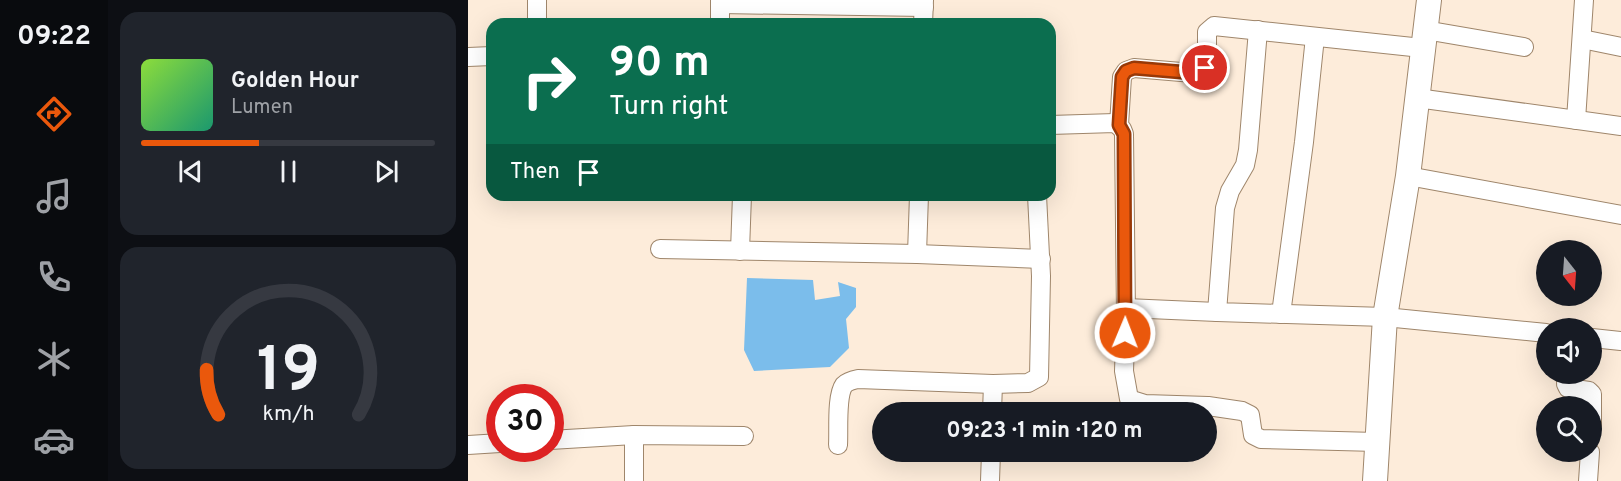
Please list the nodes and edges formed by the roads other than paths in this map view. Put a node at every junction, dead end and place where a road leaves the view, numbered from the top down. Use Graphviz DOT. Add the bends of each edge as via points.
graph roads {
  1 [pos="537,0"];
  2 [pos="1429,0"];
  3 [pos="1584,0"];
  4 [pos="720,2"];
  5 [pos="923,10"];
  6 [pos="537,18"];
  7 [pos="720,18"];
  8 [pos="1258,30"];
  9 [pos="1315,37"];
  10 [pos="1424,39"];
  11 [pos="1582,39"];
  12 [pos="1524,47"];
  13 [pos="1621,47"];
  14 [pos="486,56"];
  15 [pos="468,57"];
  16 [pos="1417,98"];
  17 [pos="1576,120"];
  18 [pos="1056,125"];
  19 [pos="1119,125"];
  20 [pos="1621,126"];
  21 [pos="1408,176"];
  22 [pos="742,201"];
  23 [pos="919,201"];
  24 [pos="1037,201"];
  25 [pos="1621,215"];
  26 [pos="660,249"];
  27 [pos="740,251"];
  28 [pos="917,254"];
  29 [pos="1041,259"];
  30 [pos="1126,308"];
  31 [pos="1217,312"];
  32 [pos="1281,314"];
  33 [pos="1385,317"];
  34 [pos="1536,332"];
  35 [pos="1602,339"];
  36 [pos="1621,341"];
  37 [pos="993,384"];
  38 [pos="1566,384"];
  39 [pos="1592,396"];
  40 [pos="992,402"];
  41 [pos="634,435"];
  42 [pos="744,436"];
  43 [pos="564,439"];
  44 [pos="1377,442"];
  45 [pos="486,444"];
  46 [pos="468,445"];
  47 [pos="838,445"];
  48 [pos="991,462"];
  49 [pos="1589,462"];
  50 [pos="634,481"];
  51 [pos="990,481"];
  52 [pos="1375,481"];
  53 [pos="1588,481"];
  1 -- 6 [label="street"];
  2 -- 10 [label="street"];
  3 -- 11 [label="street"];
  4 -- 5 [label="street"];
  4 -- 7 [label="street"];
  8 -- 9 [label="street"];
  8 -- 19 [label="street" via="1209,28 1207,64 1200,71 1126,71 1122,77"];
  8 -- 31 [label="street" via="1248,150 1225,208"];
  9 -- 10 [label="street"];
  9 -- 32 [label="street"];
  10 -- 12 [label="street"];
  10 -- 16 [label="street"];
  11 -- 13 [label="street"];
  11 -- 17 [label="street"];
  14 -- 15 [label="street"];
  16 -- 17 [label="street"];
  16 -- 21 [label="street"];
  17 -- 20 [label="street"];
  18 -- 19 [label="street"];
  19 -- 30 [label="street" via="1124,134"];
  21 -- 25 [label="street"];
  21 -- 33 [label="street"];
  22 -- 27 [label="street"];
  23 -- 28 [label="street"];
  24 -- 29 [label="street"];
  26 -- 27 [label="street"];
  27 -- 28 [label="street"];
  28 -- 29 [label="street"];
  29 -- 37 [label="street" via="1039,377 1028,383"];
  30 -- 31 [label="street"];
  30 -- 44 [label="street" via="1124,371 1129,399 1145,404 1242,411 1250,416 1253,435 1261,439"];
  31 -- 32 [label="street"];
  32 -- 33 [label="street"];
  33 -- 34 [label="street"];
  33 -- 44 [label="street"];
  35 -- 36 [label="street"];
  37 -- 40 [label="street"];
  37 -- 47 [label="street" via="858,379 848,382 840,395"];
  38 -- 39 [label="street" via="1568,388 1589,391"];
  41 -- 42 [label="street"];
  41 -- 43 [label="street"];
  41 -- 50 [label="street"];
  44 -- 52 [label="street"];
  45 -- 46 [label="street"];
  48 -- 51 [label="street"];
  49 -- 53 [label="street"];
}
